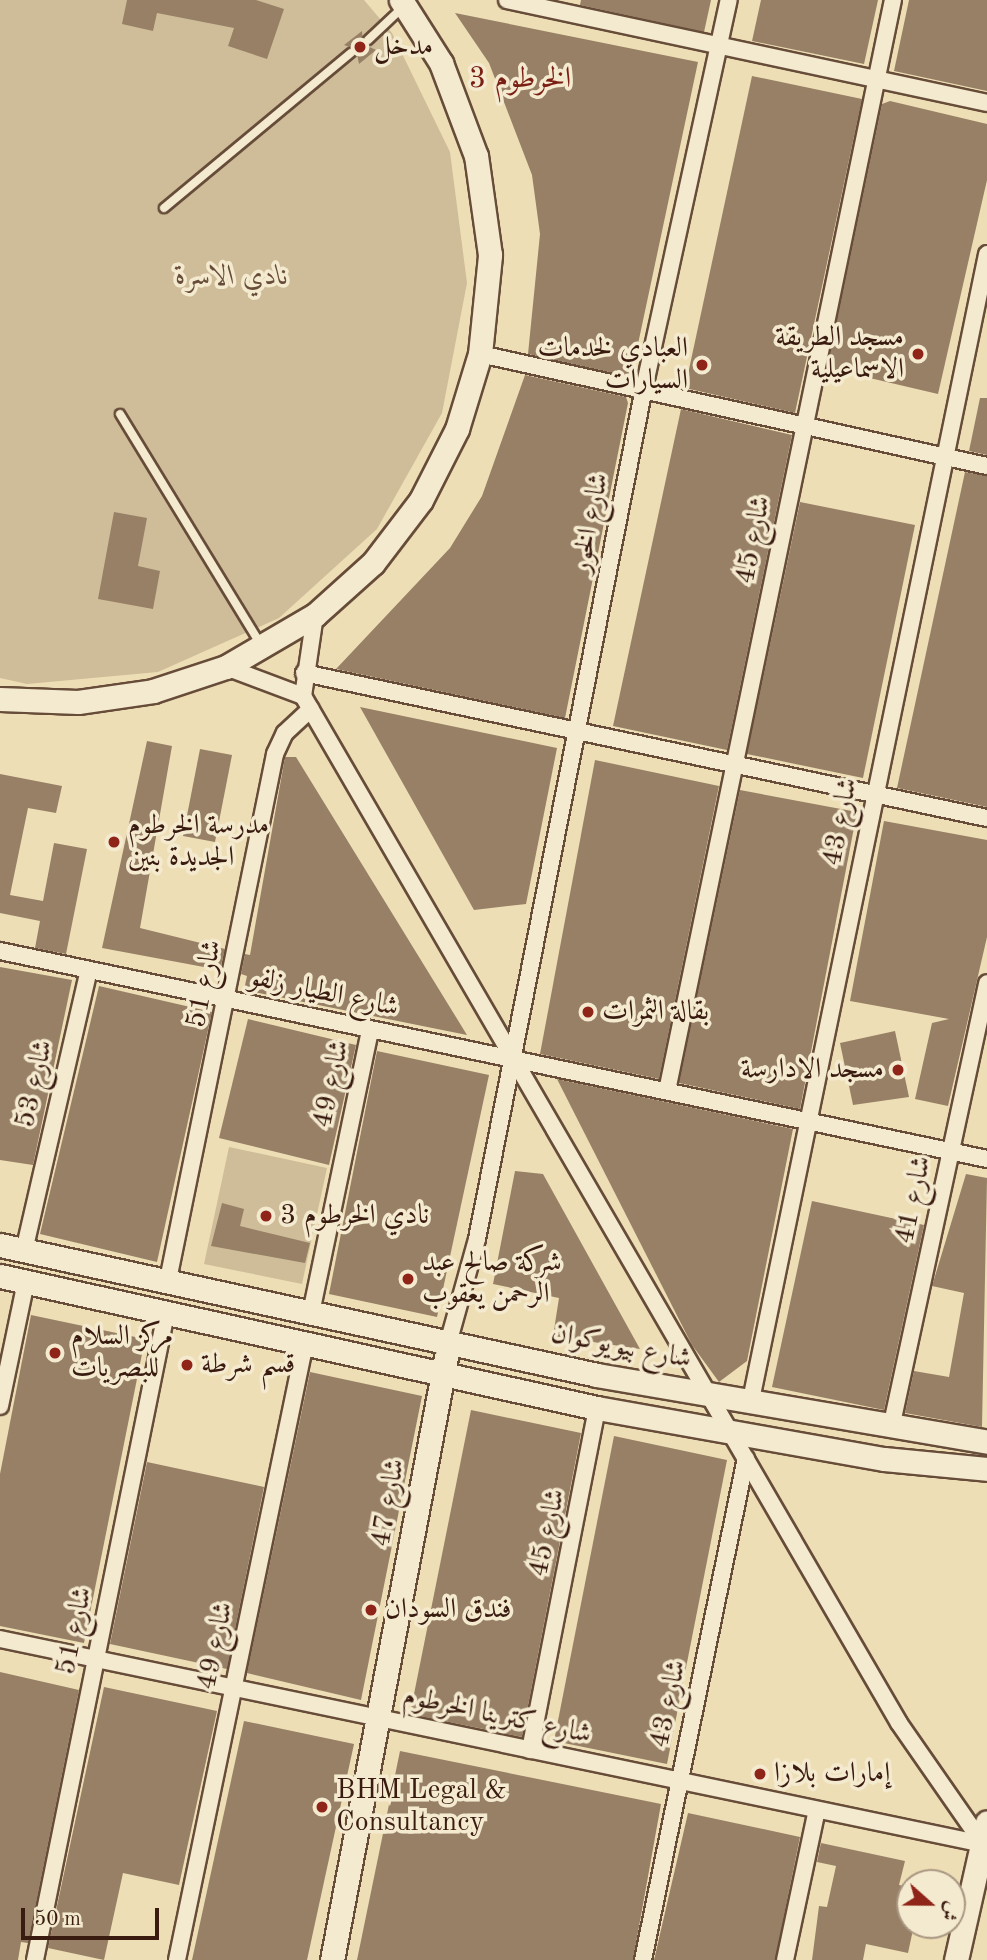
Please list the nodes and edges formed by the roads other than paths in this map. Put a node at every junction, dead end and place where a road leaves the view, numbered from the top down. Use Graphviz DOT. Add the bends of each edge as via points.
graph roads {
  1 [pos="508,0"];
  2 [pos="729,0"];
  3 [pos="893,0"];
  4 [pos="405,2"];
  5 [pos="368,40"];
  6 [pos="718,49"];
  7 [pos="351,53"];
  8 [pos="876,79"];
  9 [pos="987,103"];
  10 [pos="164,208"];
  11 [pos="987,254"];
  12 [pos="480,354"];
  13 [pos="643,393"];
  14 [pos="120,414"];
  15 [pos="804,426"];
  16 [pos="944,456"];
  17 [pos="987,466"];
  18 [pos="315,615"];
  19 [pos="262,649"];
  20 [pos="226,667"];
  21 [pos="304,673"];
  22 [pos="1,700"];
  23 [pos="307,702"];
  24 [pos="576,733"];
  25 [pos="736,763"];
  26 [pos="873,790"];
  27 [pos="987,818"];
  28 [pos="0,951"];
  29 [pos="89,970"];
  30 [pos="987,982"];
  31 [pos="230,1000"];
  32 [pos="370,1031"];
  33 [pos="514,1059"];
  34 [pos="667,1091"];
  35 [pos="812,1120"];
  36 [pos="951,1151"];
  37 [pos="987,1159"];
  38 [pos="0,1245"];
  39 [pos="24,1251"];
  40 [pos="0,1276"];
  41 [pos="168,1280"];
  42 [pos="26,1282"];
  43 [pos="166,1313"];
  44 [pos="311,1313"];
  45 [pos="449,1340"];
  46 [pos="305,1343"];
  47 [pos="443,1372"];
  48 [pos="708,1394"];
  49 [pos="751,1400"];
  50 [pos="0,1406"];
  51 [pos="597,1408"];
  52 [pos="891,1428"];
  53 [pos="730,1432"];
  54 [pos="987,1442"];
  55 [pos="746,1458"];
  56 [pos="987,1469"];
  57 [pos="0,1639"];
  58 [pos="96,1659"];
  59 [pos="234,1688"];
  60 [pos="380,1718"];
  61 [pos="530,1750"];
  62 [pos="679,1781"];
  63 [pos="817,1810"];
  64 [pos="986,1837"];
  65 [pos="34,1960"];
  66 [pos="177,1960"];
  67 [pos="332,1960"];
  68 [pos="643,1960"];
  69 [pos="785,1960"];
  70 [pos="956,1960"];
  1 -- 6 [label="street"];
  2 -- 6 [label="street, شارع الخور"];
  3 -- 8 [label="street, شارع 45"];
  4 -- 5 [label="lane"];
  4 -- 12 [label="main road" via="441,63 476,156 490,255"];
  6 -- 8 [label="street"];
  6 -- 13 [label="street, شارع الخور"];
  7 -- 10 [label="lane"];
  8 -- 9 [label="street"];
  8 -- 15 [label="street, شارع 45"];
  11 -- 16 [label="street, شارع 43"];
  12 -- 13 [label="street"];
  12 -- 18 [label="main road" via="457,429 421,500 373,563"];
  13 -- 15 [label="street"];
  13 -- 24 [label="street, شارع الخور"];
  14 -- 19 [label="lane" via="245,611"];
  15 -- 16 [label="street"];
  15 -- 25 [label="street, شارع 45"];
  16 -- 17 [label="street"];
  16 -- 26 [label="street, شارع 43"];
  18 -- 19 [label="main road"];
  18 -- 21 [label="street"];
  19 -- 20 [label="main road"];
  20 -- 22 [label="main road" via="153,691 90,700"];
  20 -- 23 [label="street"];
  21 -- 23 [label="street"];
  21 -- 24 [label="street"];
  23 -- 31 [label="street, شارع 51" via="275,754"];
  23 -- 33 [label="street"];
  24 -- 25 [label="street"];
  24 -- 33 [label="street, شارع الخور"];
  25 -- 26 [label="street"];
  25 -- 34 [label="street, شارع 45"];
  26 -- 27 [label="street"];
  26 -- 35 [label="street, شارع 43"];
  28 -- 29 [label="street, شارع الطيار زلفو"];
  29 -- 31 [label="street, شارع الطيار زلفو"];
  29 -- 39 [label="street, شارع 53"];
  30 -- 36 [label="street, شارع 41"];
  31 -- 32 [label="street, شارع الطيار زلفو"];
  31 -- 41 [label="street, شارع 51"];
  32 -- 33 [label="street, شارع الطيار زلفو"];
  32 -- 44 [label="street, شارع 49"];
  33 -- 34 [label="street, شارع الطيار زلفو"];
  33 -- 45 [label="street, شارع 47"];
  33 -- 48 [label="street"];
  34 -- 35 [label="street, شارع الطيار زلفو"];
  35 -- 36 [label="street, شارع الطيار زلفو"];
  35 -- 49 [label="street, شارع 43"];
  36 -- 37 [label="street, شارع الطيار زلفو"];
  36 -- 52 [label="street, شارع 41"];
  38 -- 39 [label="main road, شارع بيويوكوان"];
  39 -- 41 [label="main road, شارع بيويوكوان"];
  40 -- 42 [label="main road"];
  41 -- 44 [label="main road, شارع بيويوكوان"];
  42 -- 43 [label="main road"];
  42 -- 50 [label="street"];
  43 -- 46 [label="main road"];
  43 -- 58 [label="street, شارع 51"];
  44 -- 45 [label="main road, شارع بيويوكوان"];
  45 -- 47 [label="main road, شارع 47"];
  45 -- 48 [label="main road, شارع بيويوكوان"];
  46 -- 47 [label="main road"];
  46 -- 59 [label="street, شارع 49"];
  47 -- 51 [label="main road"];
  47 -- 60 [label="main road, شارع 47"];
  48 -- 49 [label="main road, شارع بيويوكوان"];
  48 -- 53 [label="street"];
  49 -- 52 [label="main road, شارع بيويوكوان"];
  51 -- 53 [label="main road"];
  51 -- 61 [label="street, شارع 45"];
  52 -- 54 [label="main road, شارع بيويوكوان"];
  53 -- 55 [label="street"];
  53 -- 56 [label="main road"];
  55 -- 62 [label="street, شارع 43"];
  55 -- 64 [label="street" via="900,1723"];
  57 -- 58 [label="street, شارع كترينا الخرطوم"];
  58 -- 59 [label="street, شارع كترينا الخرطوم"];
  58 -- 65 [label="street, شارع 51"];
  59 -- 60 [label="street, شارع كترينا الخرطوم"];
  59 -- 66 [label="street, شارع 49"];
  60 -- 61 [label="street, شارع كترينا الخرطوم"];
  60 -- 67 [label="main road, شارع 47"];
  61 -- 62 [label="street, شارع كترينا الخرطوم"];
  62 -- 63 [label="street, شارع كترينا الخرطوم"];
  62 -- 68 [label="street, شارع 43"];
  63 -- 64 [label="street, شارع كترينا الخرطوم"];
  63 -- 69 [label="street"];
  64 -- 70 [label="main road"];
}
